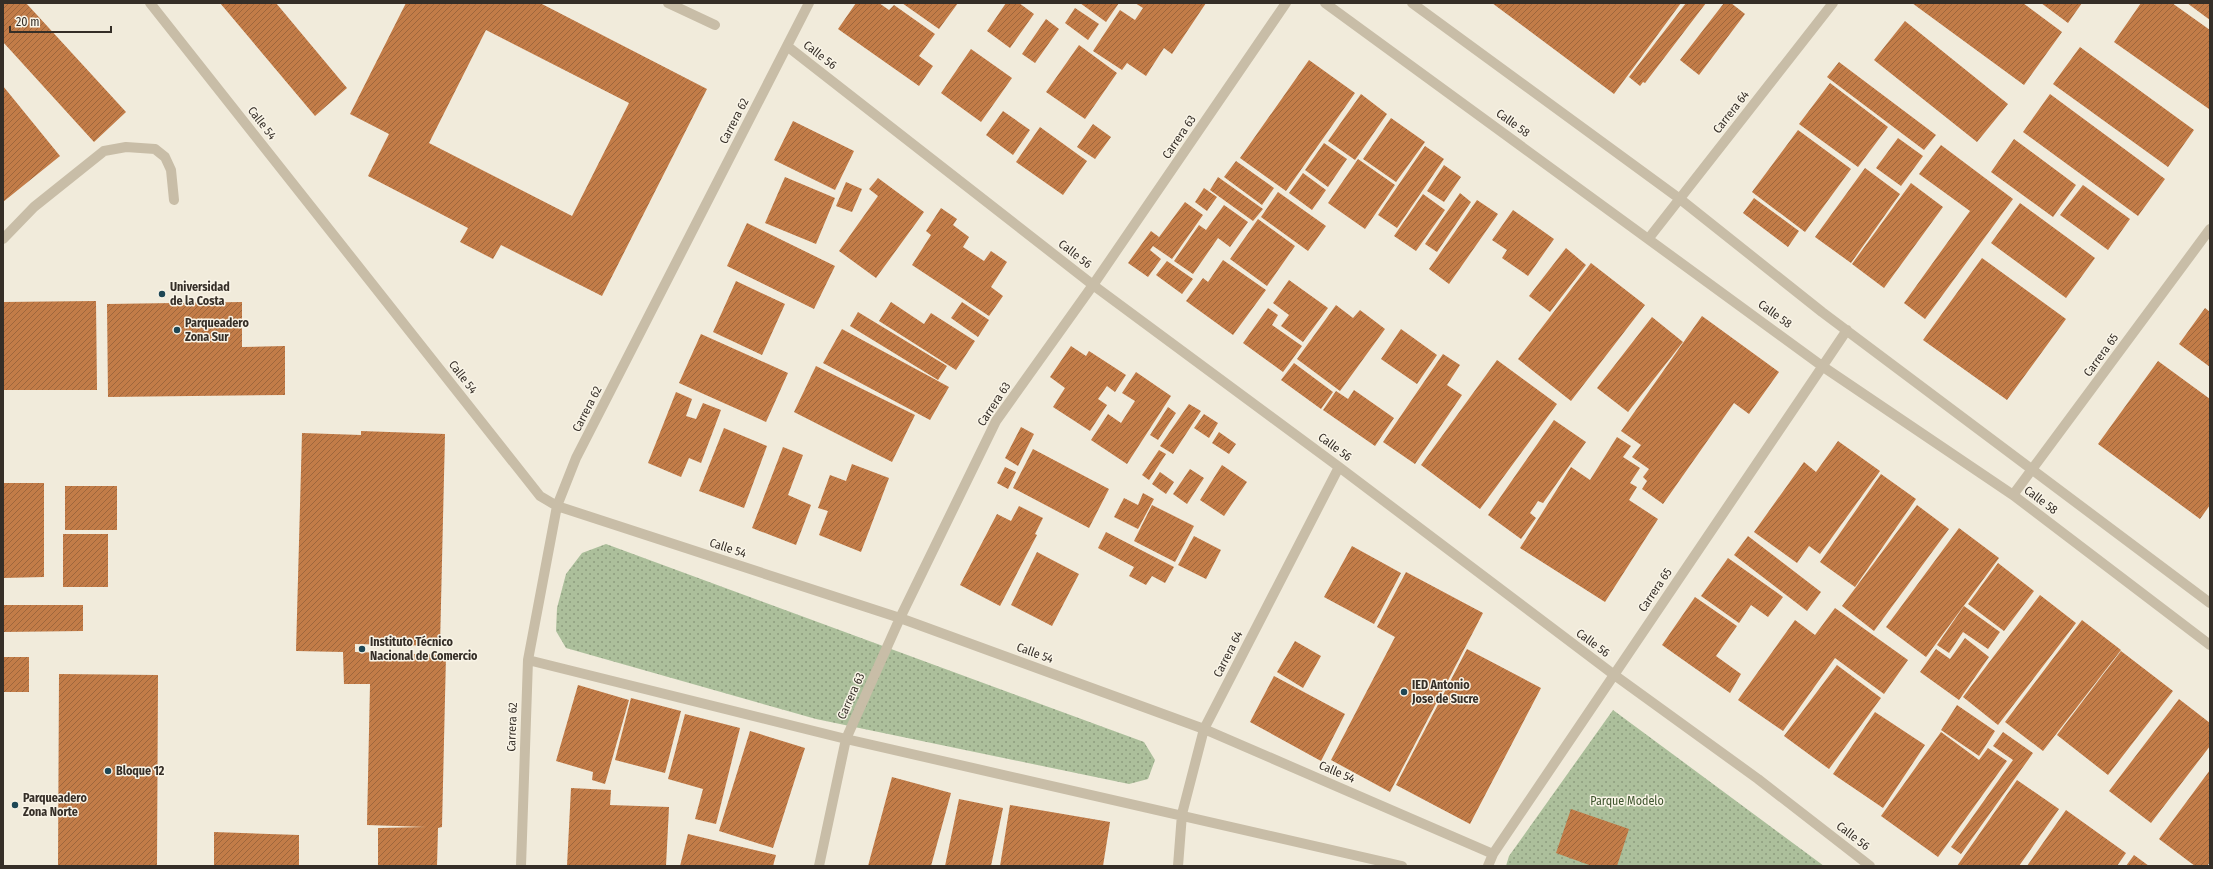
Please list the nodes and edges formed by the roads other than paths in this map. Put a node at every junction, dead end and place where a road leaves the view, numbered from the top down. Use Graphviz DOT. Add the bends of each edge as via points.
graph roads {
  1 [pos="150,3"];
  2 [pos="668,3"];
  3 [pos="809,3"];
  4 [pos="1286,3"];
  5 [pos="1325,3"];
  6 [pos="1412,3"];
  7 [pos="1833,3"];
  8 [pos="715,25"];
  9 [pos="787,46"];
  10 [pos="1680,199"];
  11 [pos="174,200"];
  12 [pos="2210,229"];
  13 [pos="1649,238"];
  14 [pos="3,239"];
  15 [pos="1093,285"];
  16 [pos="1847,330"];
  17 [pos="1822,366"];
  18 [pos="1339,467"];
  19 [pos="2032,471"];
  20 [pos="2013,495"];
  21 [pos="557,506"];
  22 [pos="2210,603"];
  23 [pos="900,618"];
  24 [pos="2210,645"];
  25 [pos="528,660"];
  26 [pos="1613,674"];
  27 [pos="1204,729"];
  28 [pos="846,739"];
  29 [pos="1182,814"];
  30 [pos="1493,854"];
  31 [pos="521,866"];
  32 [pos="818,866"];
  33 [pos="1178,866"];
  34 [pos="1402,866"];
  35 [pos="1488,866"];
  36 [pos="1870,866"];
  1 -- 21 [label="street, Calle 54" via="540,496"];
  2 -- 8 [label="street"];
  3 -- 9 [label="street, Carrera 62"];
  4 -- 15 [label="street, Carrera 63"];
  5 -- 13 [label="street, Calle 58"];
  6 -- 10 [label="street, Calle 58"];
  7 -- 10 [label="street, Carrera 64"];
  9 -- 15 [label="street, Calle 56"];
  9 -- 21 [label="street, Carrera 62" via="576,458"];
  10 -- 13 [label="street, Carrera 64"];
  10 -- 16 [label="street, Calle 58"];
  11 -- 14 [label="street" via="171,170 165,157 155,149 126,147 104,151 34,207"];
  12 -- 19 [label="street, Carrera 65"];
  13 -- 17 [label="street, Calle 58"];
  15 -- 18 [label="street, Calle 56"];
  15 -- 23 [label="street, Carrera 63" via="996,421"];
  16 -- 17 [label="street, Carrera 65"];
  16 -- 19 [label="street, Calle 58"];
  17 -- 20 [label="street, Calle 58"];
  17 -- 26 [label="street, Carrera 65"];
  18 -- 26 [label="street, Calle 56"];
  18 -- 27 [label="street, Carrera 64"];
  19 -- 20 [label="street, Carrera 65"];
  19 -- 22 [label="street, Calle 58"];
  20 -- 24 [label="street, Calle 58"];
  21 -- 23 [label="street, Calle 54"];
  21 -- 25 [label="street, Carrera 62"];
  23 -- 27 [label="street, Calle 54"];
  23 -- 28 [label="street, Carrera 63"];
  25 -- 28 [label="street"];
  25 -- 31 [label="street, Carrera 62"];
  26 -- 30 [label="street, Carrera 65"];
  26 -- 36 [label="street, Calle 56" via="1758,779"];
  27 -- 29 [label="street, Carrera 64"];
  27 -- 30 [label="street, Calle 54"];
  28 -- 29 [label="street"];
  28 -- 32 [label="street, Carrera 63"];
  29 -- 33 [label="street, Carrera 64"];
  29 -- 34 [label="street"];
  30 -- 35 [label="street, Carrera 65"];
}
